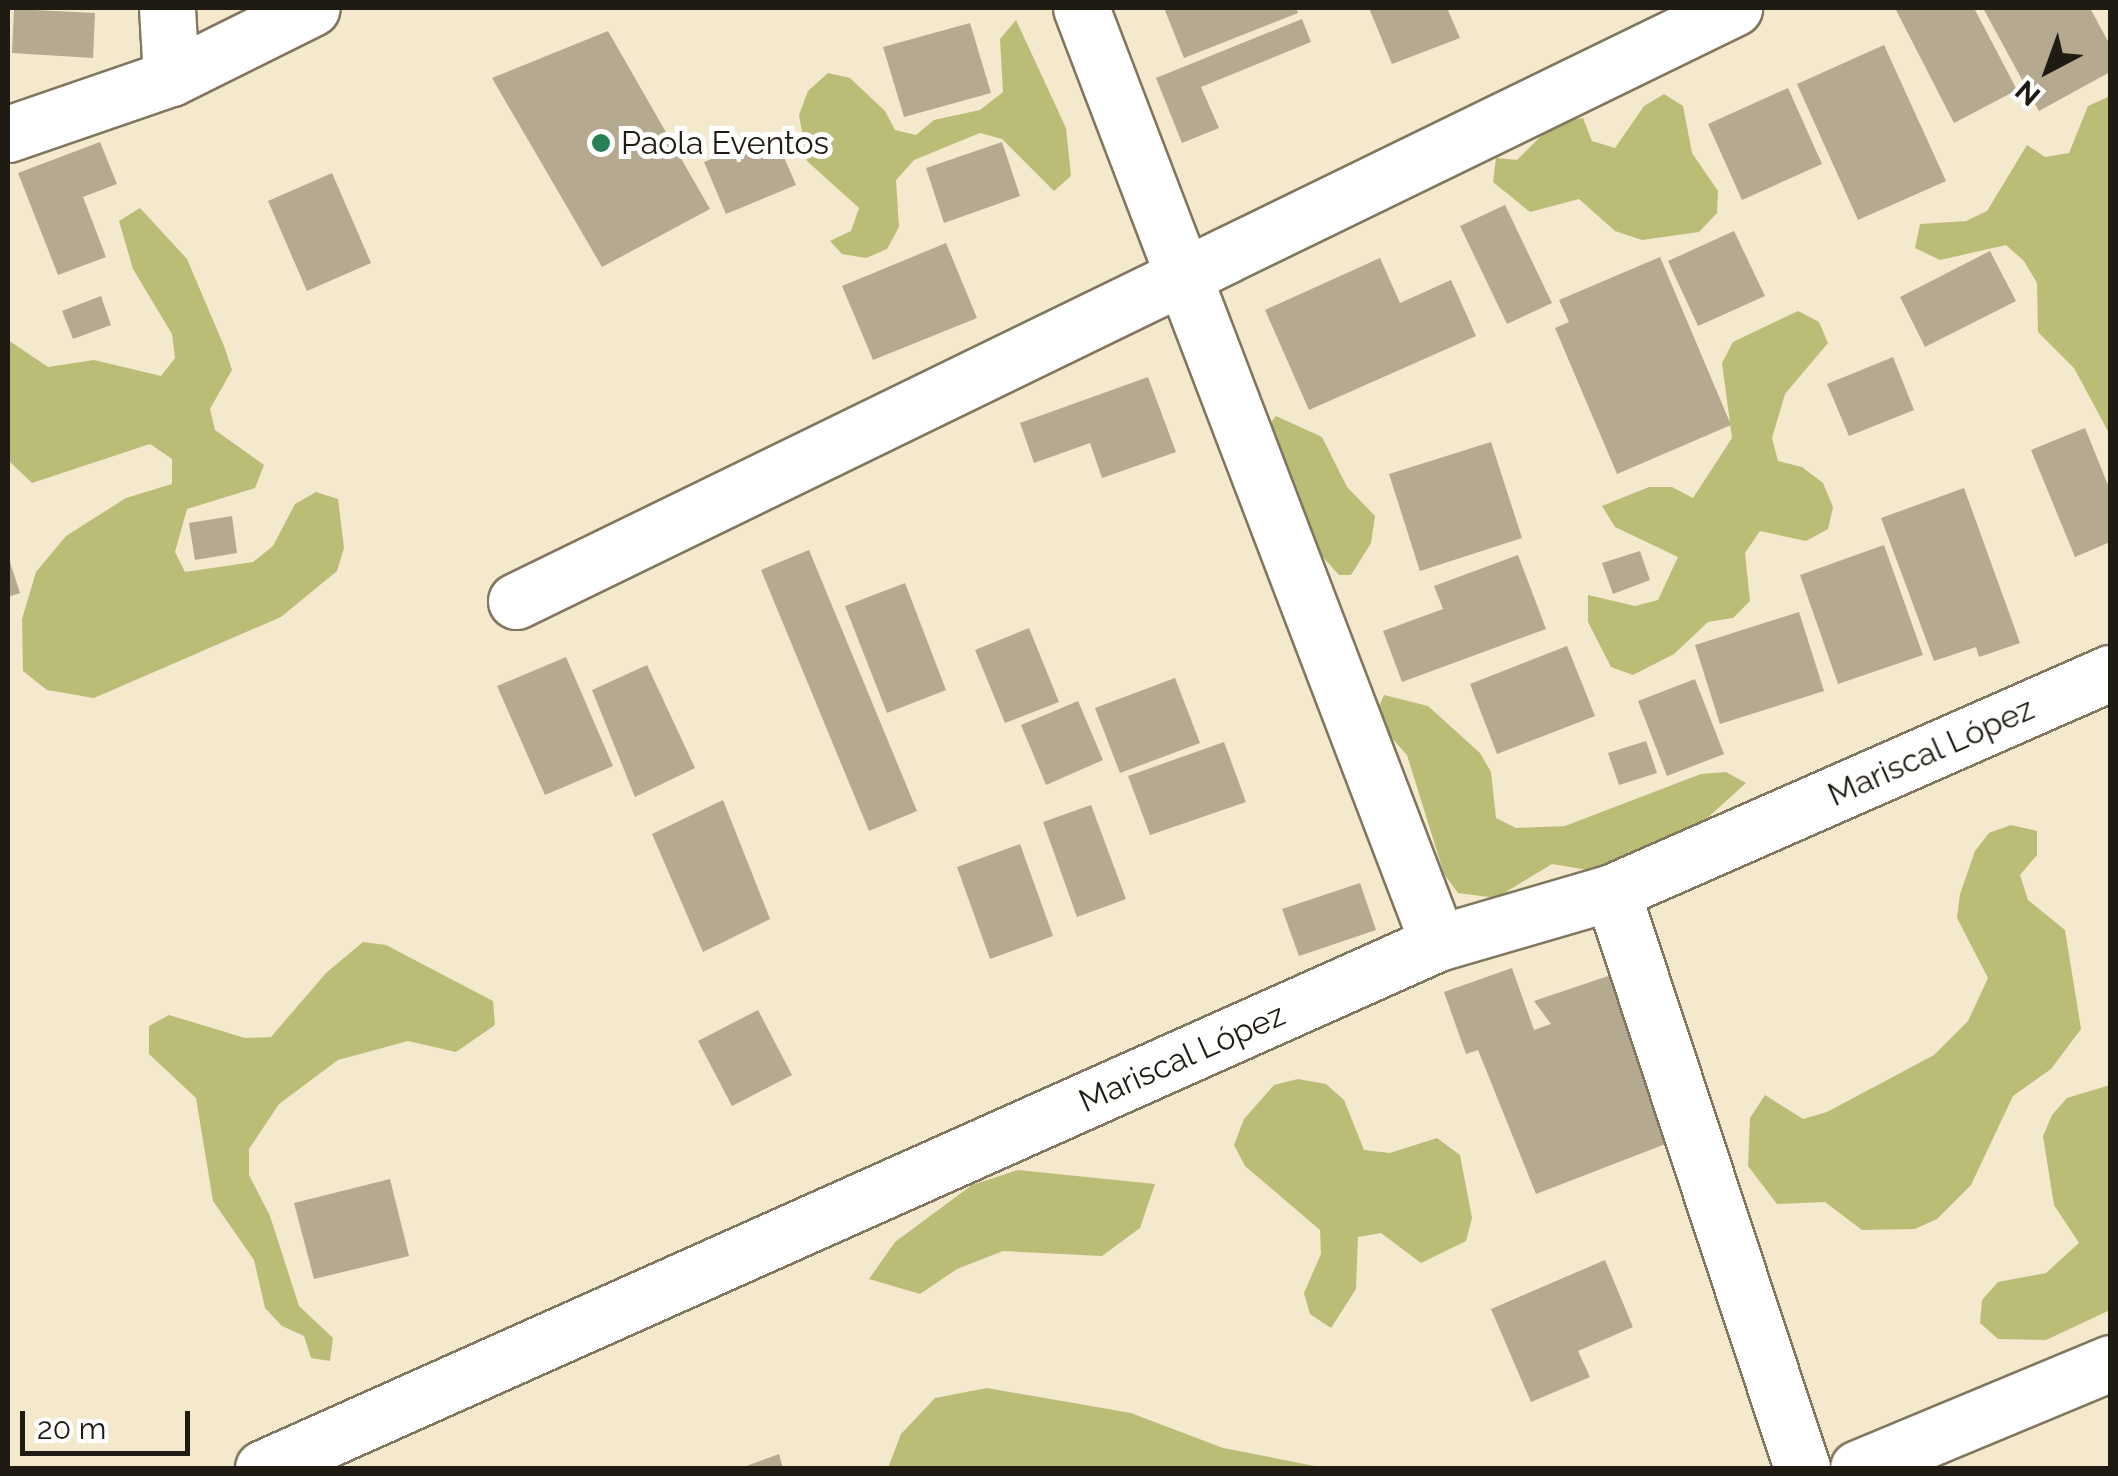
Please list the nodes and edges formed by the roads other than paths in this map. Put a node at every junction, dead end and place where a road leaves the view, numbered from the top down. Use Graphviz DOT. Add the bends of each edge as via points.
graph roads {
  1 [pos="167,8"];
  2 [pos="312,8"];
  3 [pos="1081,8"];
  4 [pos="1734,8"];
  5 [pos="171,78"];
  6 [pos="8,134"];
  7 [pos="1189,278"];
  8 [pos="516,601"];
  9 [pos="2110,673"];
  10 [pos="1612,892"];
  11 [pos="1438,943"];
  12 [pos="2110,1362"];
  13 [pos="263,1468"];
  14 [pos="1802,1468"];
  15 [pos="1858,1468"];
  1 -- 5 [label="street"];
  2 -- 5 [label="street"];
  3 -- 7 [label="street"];
  4 -- 7 [label="street"];
  5 -- 6 [label="street"];
  7 -- 8 [label="street"];
  7 -- 11 [label="street"];
  9 -- 10 [label="street, Mariscal López"];
  10 -- 11 [label="street, Mariscal López"];
  10 -- 14 [label="street"];
  11 -- 13 [label="street, Mariscal López"];
  12 -- 15 [label="street"];
}
